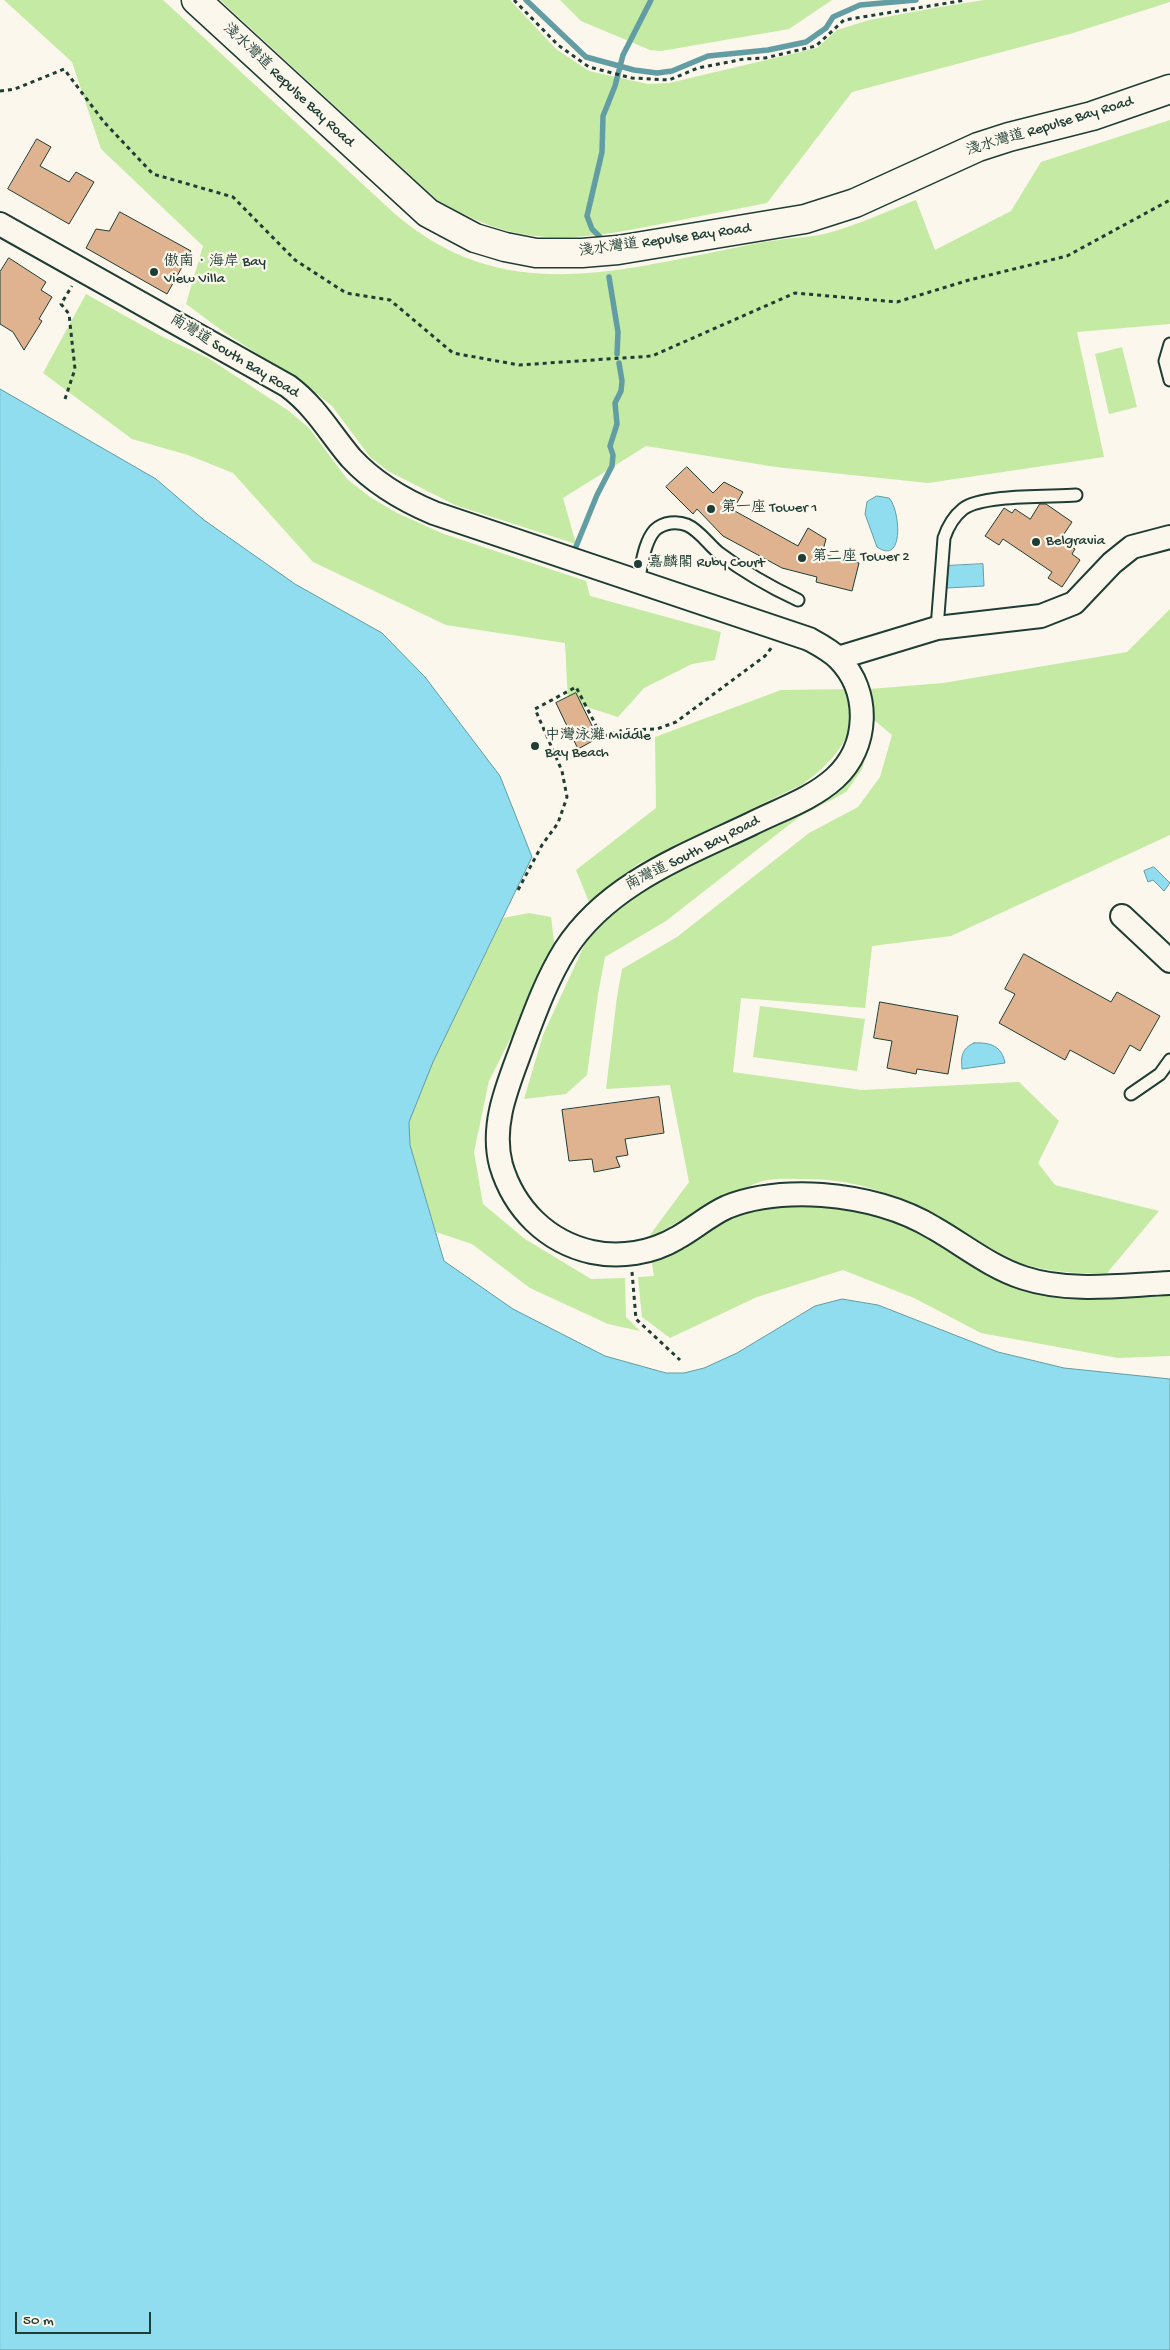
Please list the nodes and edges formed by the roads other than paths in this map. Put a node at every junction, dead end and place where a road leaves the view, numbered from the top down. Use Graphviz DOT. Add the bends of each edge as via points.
graph roads {
  1 [pos="196,0"];
  2 [pos="1170,89"];
  3 [pos="0,224"];
  4 [pos="1170,344"];
  5 [pos="1170,380"];
  6 [pos="1076,495"];
  7 [pos="1170,537"];
  8 [pos="638,581"];
  9 [pos="798,600"];
  10 [pos="937,628"];
  11 [pos="838,658"];
  12 [pos="1122,916"];
  13 [pos="1170,961"];
  14 [pos="1170,1060"];
  15 [pos="1131,1094"];
  16 [pos="1170,1283"];
  1 -- 2 [label="main road, 淺水灣道 Repulse Bay Road" via="428,213 475,238 536,253 618,250 805,219 855,202 978,147 1092,116"];
  3 -- 8 [label="street, 南灣道 South Bay Road" via="288,386 316,411 363,470 398,496 434,513"];
  4 -- 5 [label="lane" via="1165,361"];
  6 -- 10 [label="lane" via="986,500 959,512 948,526 944,538"];
  7 -- 10 [label="street" via="1132,547 1074,603 1041,616"];
  8 -- 9 [label="lane" via="652,534 666,523 679,522 690,526 716,551 756,579"];
  8 -- 11 [label="street, 南灣道 South Bay Road" via="809,639"];
  10 -- 11 [label="street"];
  11 -- 16 [label="street, 南灣道 South Bay Road" via="856,683 862,708 859,741 843,770 808,796 644,876 621,891 576,935 550,978 499,1117 498,1148 506,1177 521,1206 546,1232 568,1244 595,1253 630,1254 668,1243 735,1204 765,1197 812,1195 860,1201 913,1217 987,1262 1026,1279 1070,1287"];
  12 -- 13 [label="street"];
  14 -- 15 [label="lane" via="1160,1074"];
}
